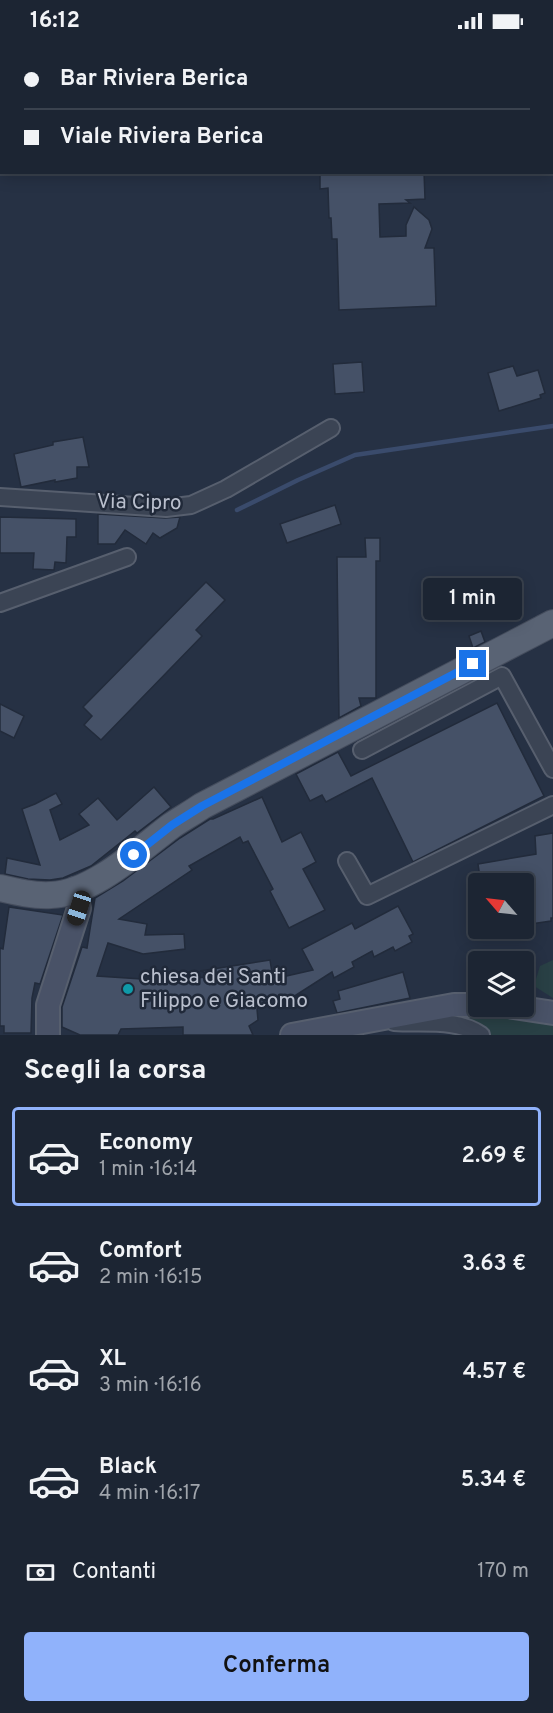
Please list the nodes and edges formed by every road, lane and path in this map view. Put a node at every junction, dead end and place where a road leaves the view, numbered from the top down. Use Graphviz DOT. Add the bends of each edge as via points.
graph roads {
  1 [pos="331,428"];
  2 [pos="0,497"];
  3 [pos="127,557"];
  4 [pos="0,603"];
  5 [pos="553,623"];
  6 [pos="497,665"];
  7 [pos="362,750"];
  8 [pos="553,769"];
  9 [pos="553,805"];
  10 [pos="347,861"];
  11 [pos="0,888"];
  12 [pos="75,889"];
  13 [pos="468,1005"];
  14 [pos="534,1010"];
  15 [pos="553,1013"];
  16 [pos="369,1021"];
  17 [pos="48,1035"];
  18 [pos="292,1035"];
  19 [pos="481,1035"];
  1 -- 2 [label="street, Via Cipro" via="191,505 166,507"];
  3 -- 4 [label="street"];
  5 -- 6 [label="main road"];
  6 -- 7 [label="street"];
  6 -- 8 [label="street"];
  6 -- 12 [label="main road" via="202,806 115,868"];
  9 -- 10 [label="street" via="367,896"];
  11 -- 12 [label="main road" via="53,895"];
  12 -- 17 [label="street" via="79,908 48,1005"];
  13 -- 16 [label="street"];
  14 -- 15 [label="street"];
  16 -- 18 [label="street"];
  16 -- 19 [label="street" via="450,1024 470,1027"];
}
